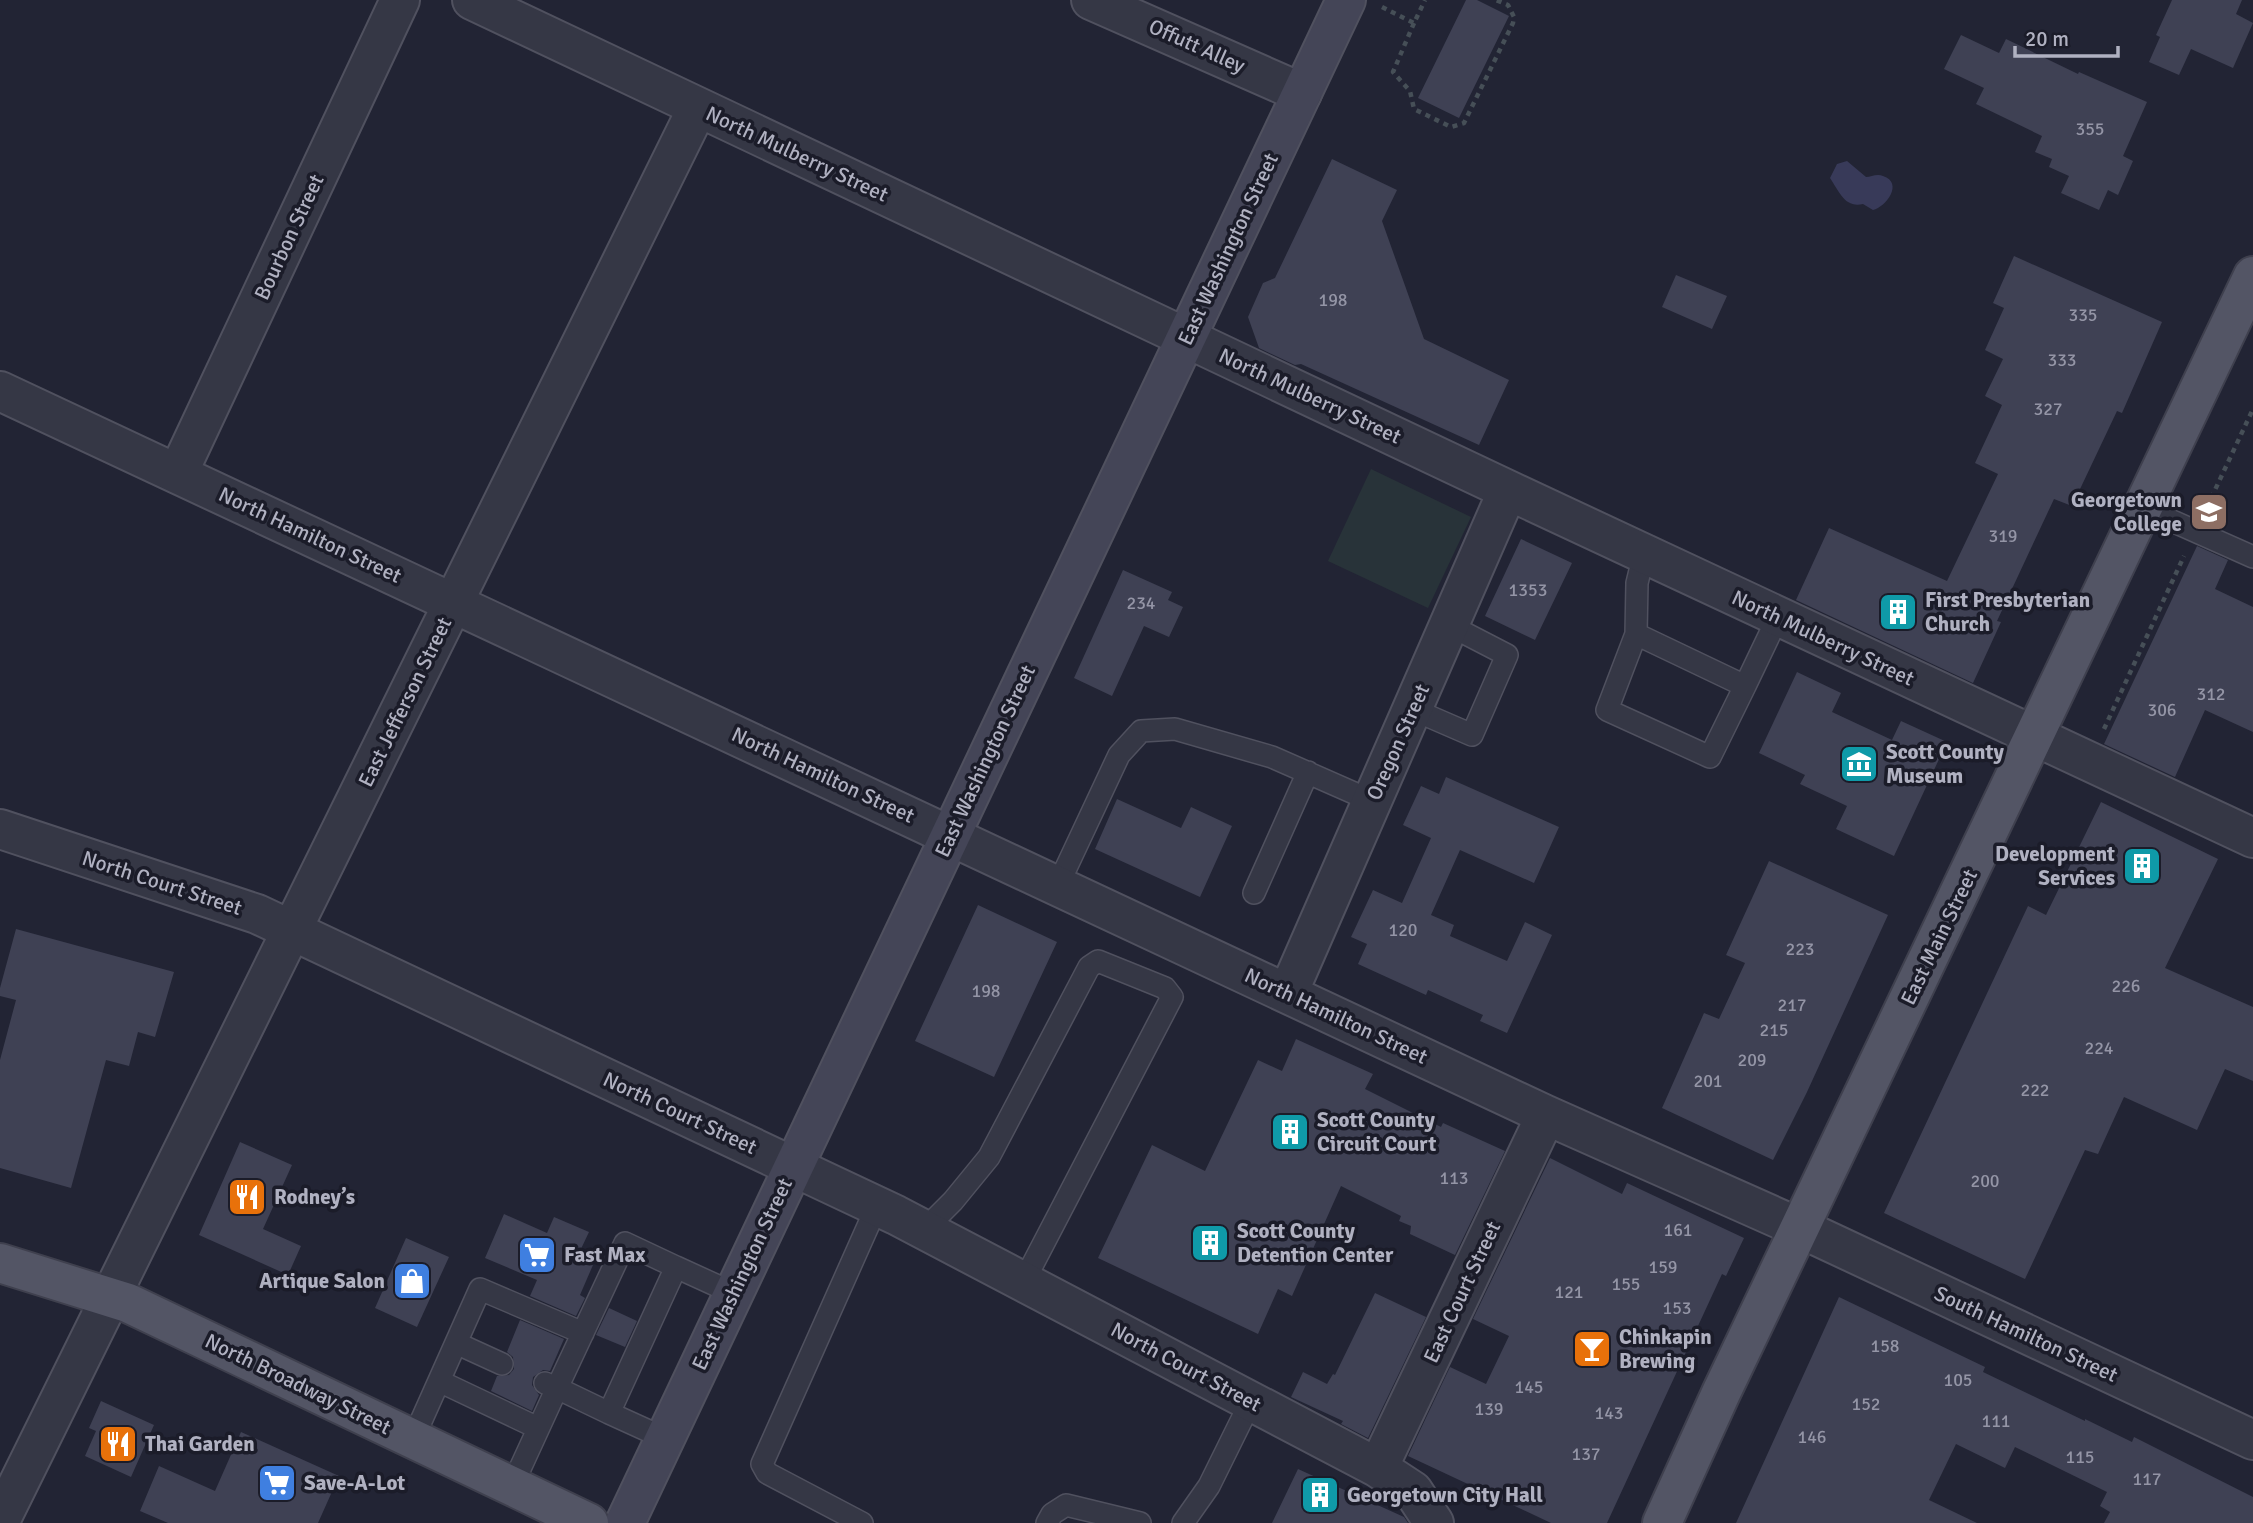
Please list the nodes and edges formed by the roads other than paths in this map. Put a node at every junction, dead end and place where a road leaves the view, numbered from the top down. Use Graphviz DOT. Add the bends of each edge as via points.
graph roads {
  1 [pos="400,0"];
  2 [pos="472,0"];
  3 [pos="1091,0"];
  4 [pos="1364,3"];
  5 [pos="1302,93"];
  6 [pos="698,107"];
  7 [pos="2253,276"];
  8 [pos="1186,338"];
  9 [pos="0,391"];
  10 [pos="178,473"];
  11 [pos="1508,490"];
  12 [pos="2143,508"];
  13 [pos="1644,554"];
  14 [pos="2253,557"];
  15 [pos="454,603"];
  16 [pos="1778,617"];
  17 [pos="1449,625"];
  18 [pos="1636,634"];
  19 [pos="1745,686"];
  20 [pos="1412,709"];
  21 [pos="2034,737"];
  22 [pos="1308,772"];
  23 [pos="1372,801"];
  24 [pos="0,829"];
  25 [pos="950,835"];
  26 [pos="2253,838"];
  27 [pos="1058,885"];
  28 [pos="1254,893"];
  29 [pos="292,931"];
  30 [pos="1288,993"];
  31 [pos="1546,1115"];
  32 [pos="793,1166"];
  33 [pos="877,1206"];
  34 [pos="1800,1228"];
  35 [pos="924,1230"];
  36 [pos="0,1263"];
  37 [pos="676,1267"];
  38 [pos="1024,1282"];
  39 [pos="733,1293"];
  40 [pos="110,1297"];
  41 [pos="583,1333"];
  42 [pos="456,1343"];
  43 [pos="502,1364"];
  44 [pos="439,1381"];
  45 [pos="551,1385"];
  46 [pos="1251,1401"];
  47 [pos="609,1413"];
  48 [pos="538,1429"];
  49 [pos="664,1438"];
  50 [pos="413,1439"];
  51 [pos="2253,1440"];
  52 [pos="1378,1468"];
  53 [pos="512,1486"];
  54 [pos="0,1521"];
  55 [pos="589,1523"];
  56 [pos="625,1523"];
  57 [pos="862,1523"];
  58 [pos="1047,1523"];
  59 [pos="1140,1523"];
  60 [pos="1183,1523"];
  61 [pos="1434,1523"];
  62 [pos="1662,1523"];
  1 -- 10 [label="street, Bourbon Street"];
  2 -- 6 [label="street, North Mulberry Street"];
  3 -- 5 [label="street, Offutt Alley"];
  4 -- 5 [label="street, East Washington Street"];
  5 -- 8 [label="street, East Washington Street"];
  6 -- 8 [label="street, North Mulberry Street"];
  6 -- 15 [label="street, East Jefferson Street"];
  7 -- 12 [label="main road, East Main Street"];
  8 -- 11 [label="street, North Mulberry Street"];
  8 -- 25 [label="street, East Washington Street"];
  9 -- 10 [label="street, North Hamilton Street"];
  10 -- 15 [label="street, North Hamilton Street"];
  11 -- 13 [label="street, North Mulberry Street"];
  11 -- 17 [label="street, Oregon Street"];
  12 -- 14 [label="lane"];
  12 -- 21 [label="main road, East Main Street"];
  13 -- 16 [label="street, North Mulberry Street"];
  13 -- 18 [label="lane" via="1637,583"];
  15 -- 25 [label="street, North Hamilton Street"];
  15 -- 29 [label="street, East Jefferson Street"];
  16 -- 19 [label="lane"];
  16 -- 21 [label="street, North Mulberry Street"];
  17 -- 20 [label="street, Oregon Street"];
  17 -- 20 [label="lane" via="1507,655 1472,735"];
  18 -- 19 [label="lane"];
  18 -- 19 [label="lane" via="1607,710 1710,757"];
  20 -- 23 [label="street, Oregon Street"];
  21 -- 26 [label="street, North Mulberry Street"];
  21 -- 34 [label="main road, East Main Street"];
  22 -- 23 [label="lane"];
  22 -- 27 [label="lane" via="1175,729 1141,731 1119,755"];
  22 -- 28 [label="lane"];
  23 -- 30 [label="street, Oregon Street"];
  24 -- 29 [label="street, North Court Street" via="257,914"];
  25 -- 27 [label="street, North Hamilton Street"];
  25 -- 32 [label="street, East Washington Street"];
  27 -- 30 [label="street, North Hamilton Street"];
  29 -- 32 [label="street, North Court Street"];
  29 -- 40 [label="street, East Jefferson Street"];
  30 -- 31 [label="street, North Hamilton Street"];
  31 -- 34 [label="street, North Hamilton Street"];
  31 -- 52 [label="street, East Court Street"];
  32 -- 33 [label="street, North Court Street"];
  32 -- 39 [label="street, East Washington Street"];
  33 -- 35 [label="street, North Court Street"];
  33 -- 57 [label="lane" via="762,1464 767,1473"];
  34 -- 51 [label="street, South Hamilton Street"];
  34 -- 62 [label="main road, East Main Street"];
  35 -- 38 [label="street, North Court Street"];
  35 -- 38 [label="lane" via="989,1157 1089,967 1097,961 1165,988 1172,997"];
  36 -- 40 [label="main road, North Broadway Street"];
  37 -- 39 [label="lane"];
  37 -- 41 [label="lane" via="625,1243"];
  37 -- 47 [label="lane"];
  38 -- 46 [label="street, North Court Street"];
  39 -- 49 [label="street, East Washington Street"];
  40 -- 50 [label="main road, North Broadway Street"];
  40 -- 54 [label="street, East Jefferson Street"];
  41 -- 42 [label="lane" via="480,1289"];
  41 -- 45 [label="lane"];
  42 -- 43 [label="lane"];
  42 -- 44 [label="lane"];
  44 -- 48 [label="lane"];
  44 -- 50 [label="lane"];
  45 -- 47 [label="lane"];
  45 -- 48 [label="lane"];
  46 -- 52 [label="street, North Court Street"];
  46 -- 60 [label="lane" via="1209,1486"];
  47 -- 49 [label="lane"];
  48 -- 53 [label="lane"];
  49 -- 56 [label="street, East Washington Street"];
  50 -- 53 [label="main road, North Broadway Street"];
  52 -- 61 [label="street, North Court Street" via="1413,1491"];
  53 -- 55 [label="main road, North Broadway Street"];
  58 -- 59 [label="lane" via="1066,1505"];
}
